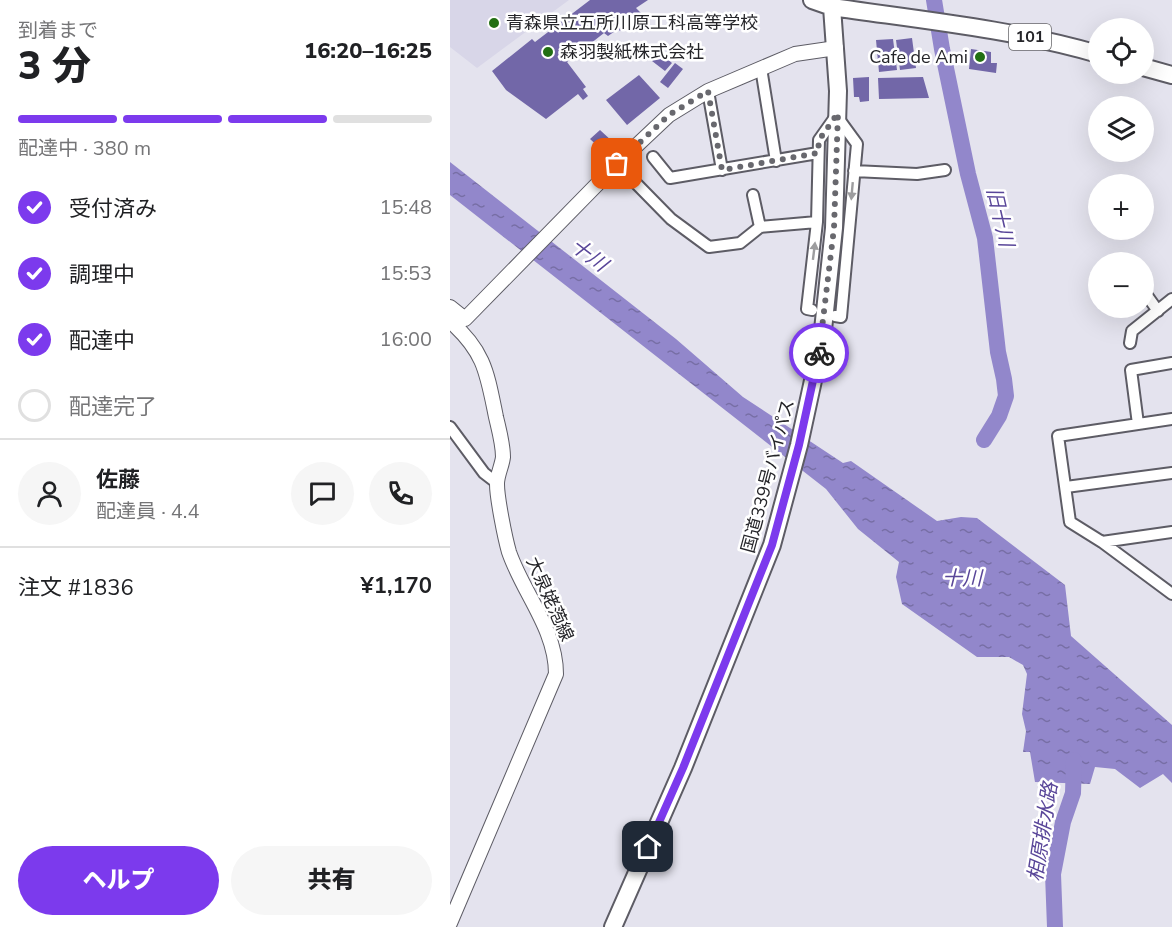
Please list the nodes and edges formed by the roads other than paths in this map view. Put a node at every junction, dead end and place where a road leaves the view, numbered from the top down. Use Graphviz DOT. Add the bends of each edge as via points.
graph roads {
  1 [pos="812,0"];
  2 [pos="833,2"];
  3 [pos="836,48"];
  4 [pos="1088,51"];
  5 [pos="761,68"];
  6 [pos="1154,70"];
  7 [pos="1172,75"];
  8 [pos="708,91"];
  9 [pos="838,115"];
  10 [pos="818,153"];
  11 [pos="653,157"];
  12 [pos="776,161"];
  13 [pos="617,164"];
  14 [pos="722,170"];
  15 [pos="945,170"];
  16 [pos="854,171"];
  17 [pos="753,195"];
  18 [pos="817,222"];
  19 [pos="760,227"];
  20 [pos="1172,299"];
  21 [pos="1154,305"];
  22 [pos="450,307"];
  23 [pos="812,310"];
  24 [pos="1158,311"];
  25 [pos="835,316"];
  26 [pos="450,321"];
  27 [pos="1130,343"];
  28 [pos="1172,363"];
  29 [pos="1172,419"];
  30 [pos="1138,424"];
  31 [pos="450,427"];
  32 [pos="1172,473"];
  33 [pos="497,483"];
  34 [pos="1066,487"];
  35 [pos="1172,532"];
  36 [pos="1102,542"];
  37 [pos="1172,593"];
  38 [pos="450,923"];
  39 [pos="613,927"];
  1 -- 2 [label="highway, 101"];
  2 -- 3 [label="highway, 国道339号バイパス"];
  2 -- 4 [label="highway, 101" via="1051,41"];
  3 -- 5 [label="main road" via="795,54"];
  3 -- 9 [label="highway, 国道339号バイパス"];
  5 -- 8 [label="main road"];
  5 -- 12 [label="street"];
  6 -- 7 [label="highway"];
  8 -- 13 [label="main road" via="669,115"];
  8 -- 14 [label="street"];
  9 -- 10 [label="street" via="819,140"];
  9 -- 16 [label="street" via="856,144"];
  9 -- 39 [label="highway, 国道339号バイパス" via="834,228 822,339 799,445 773,538 683,768"];
  10 -- 12 [label="street"];
  10 -- 18 [label="street"];
  11 -- 14 [label="street" via="670,178"];
  12 -- 14 [label="street"];
  13 -- 19 [label="street" via="671,219 709,247 740,243"];
  13 -- 22 [label="main road" via="465,319"];
  15 -- 16 [label="street" via="917,174"];
  16 -- 25 [label="street, one-way" via="841,317"];
  17 -- 19 [label="street"];
  18 -- 19 [label="street"];
  23 -- 18 [label="street, one-way" via="807,309"];
  20 -- 24 [label="street"];
  21 -- 24 [label="street"];
  24 -- 27 [label="street" via="1132,331"];
  26 -- 33 [label="main road, 大泉姥萢線" via="479,354 488,374 503,458"];
  28 -- 30 [label="street" via="1131,370"];
  29 -- 30 [label="street"];
  30 -- 34 [label="street" via="1058,436"];
  31 -- 33 [label="street" via="484,473"];
  32 -- 34 [label="street"];
  33 -- 38 [label="main road, 大泉姥萢線" via="508,550 553,645 556,674"];
  34 -- 36 [label="street" via="1070,522"];
  35 -- 36 [label="street"];
  36 -- 37 [label="street"];
}
